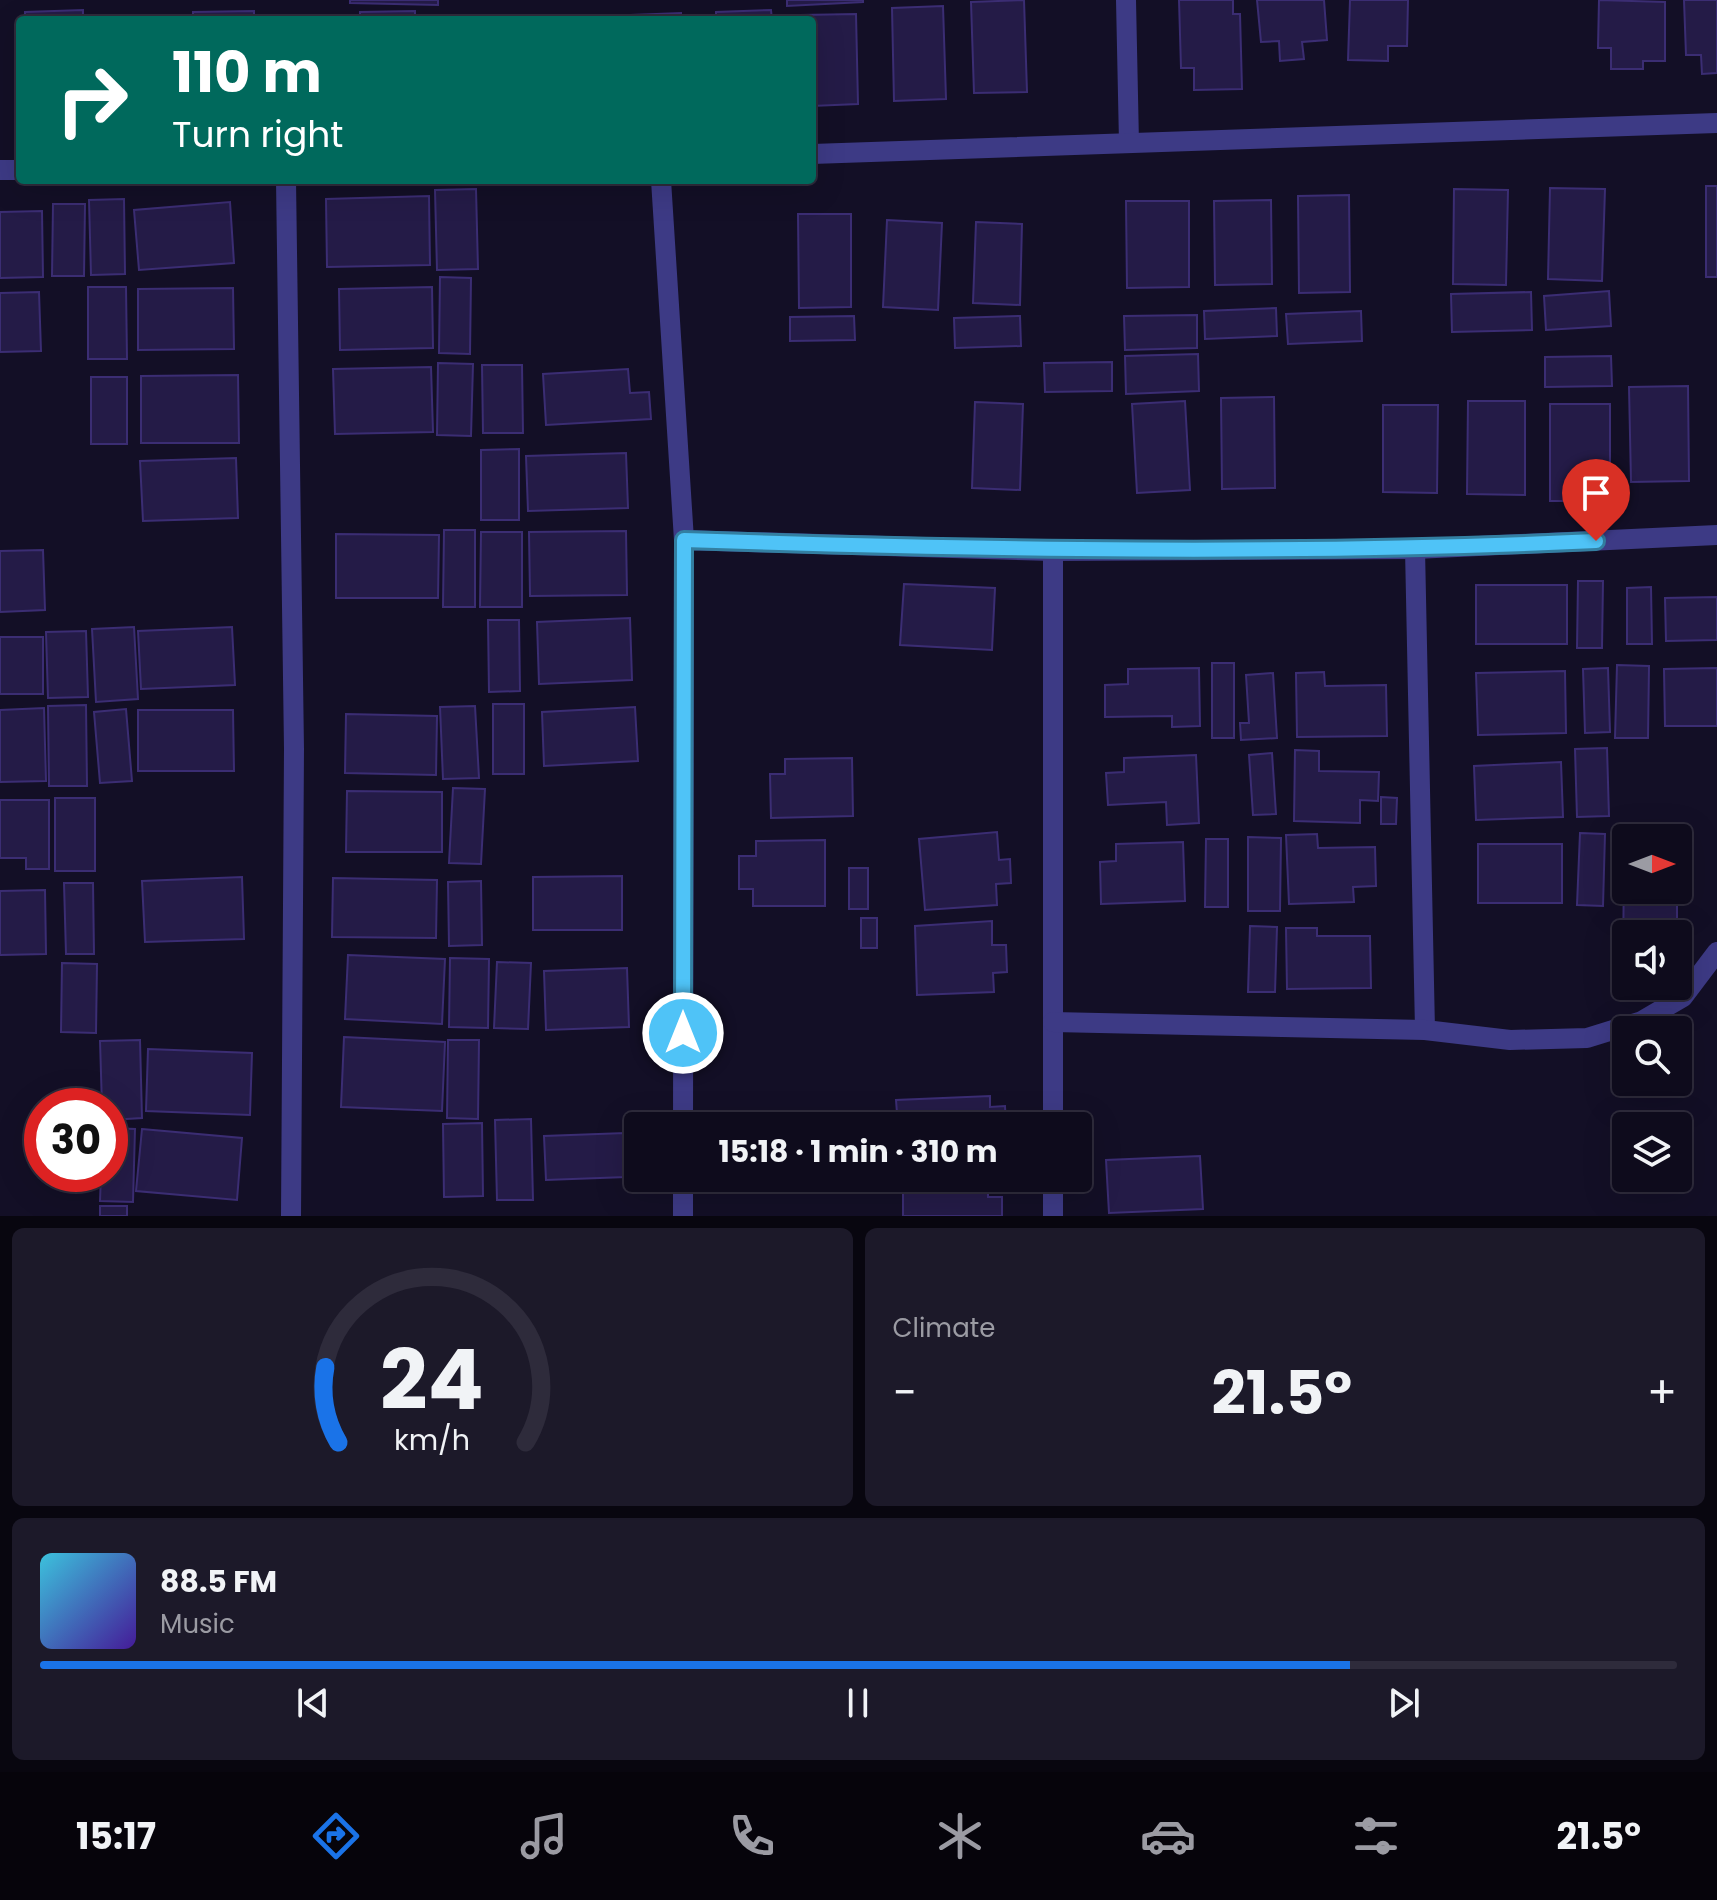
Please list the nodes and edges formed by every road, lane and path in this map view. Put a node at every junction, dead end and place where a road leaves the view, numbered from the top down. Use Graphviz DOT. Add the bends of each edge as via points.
graph roads {
  1 [pos="1126,0"];
  2 [pos="1717,123"];
  3 [pos="1129,143"];
  4 [pos="816,154"];
  5 [pos="286,184"];
  6 [pos="661,184"];
  7 [pos="1717,535"];
  8 [pos="684,540"];
  9 [pos="1415,549"];
  10 [pos="1053,551"];
  11 [pos="1717,952"];
  12 [pos="1053,1022"];
  13 [pos="1425,1030"];
  14 [pos="683,1112"];
  15 [pos="1053,1112"];
  16 [pos="683,1192"];
  17 [pos="1053,1192"];
  18 [pos="291,1216"];
  19 [pos="683,1216"];
  20 [pos="1053,1216"];
  1 -- 3 [label="street"];
  2 -- 3 [label="street"];
  3 -- 4 [label="street"];
  5 -- 18 [label="street" via="294,749"];
  6 -- 8 [label="street"];
  7 -- 9 [label="street"];
  8 -- 10 [label="street"];
  8 -- 14 [label="street"];
  9 -- 10 [label="street"];
  9 -- 13 [label="street"];
  10 -- 12 [label="street"];
  11 -- 13 [label="street" via="1683,997 1642,1021 1587,1038 1510,1040"];
  12 -- 13 [label="street"];
  12 -- 15 [label="street"];
  16 -- 19 [label="street"];
  17 -- 20 [label="street"];
}
